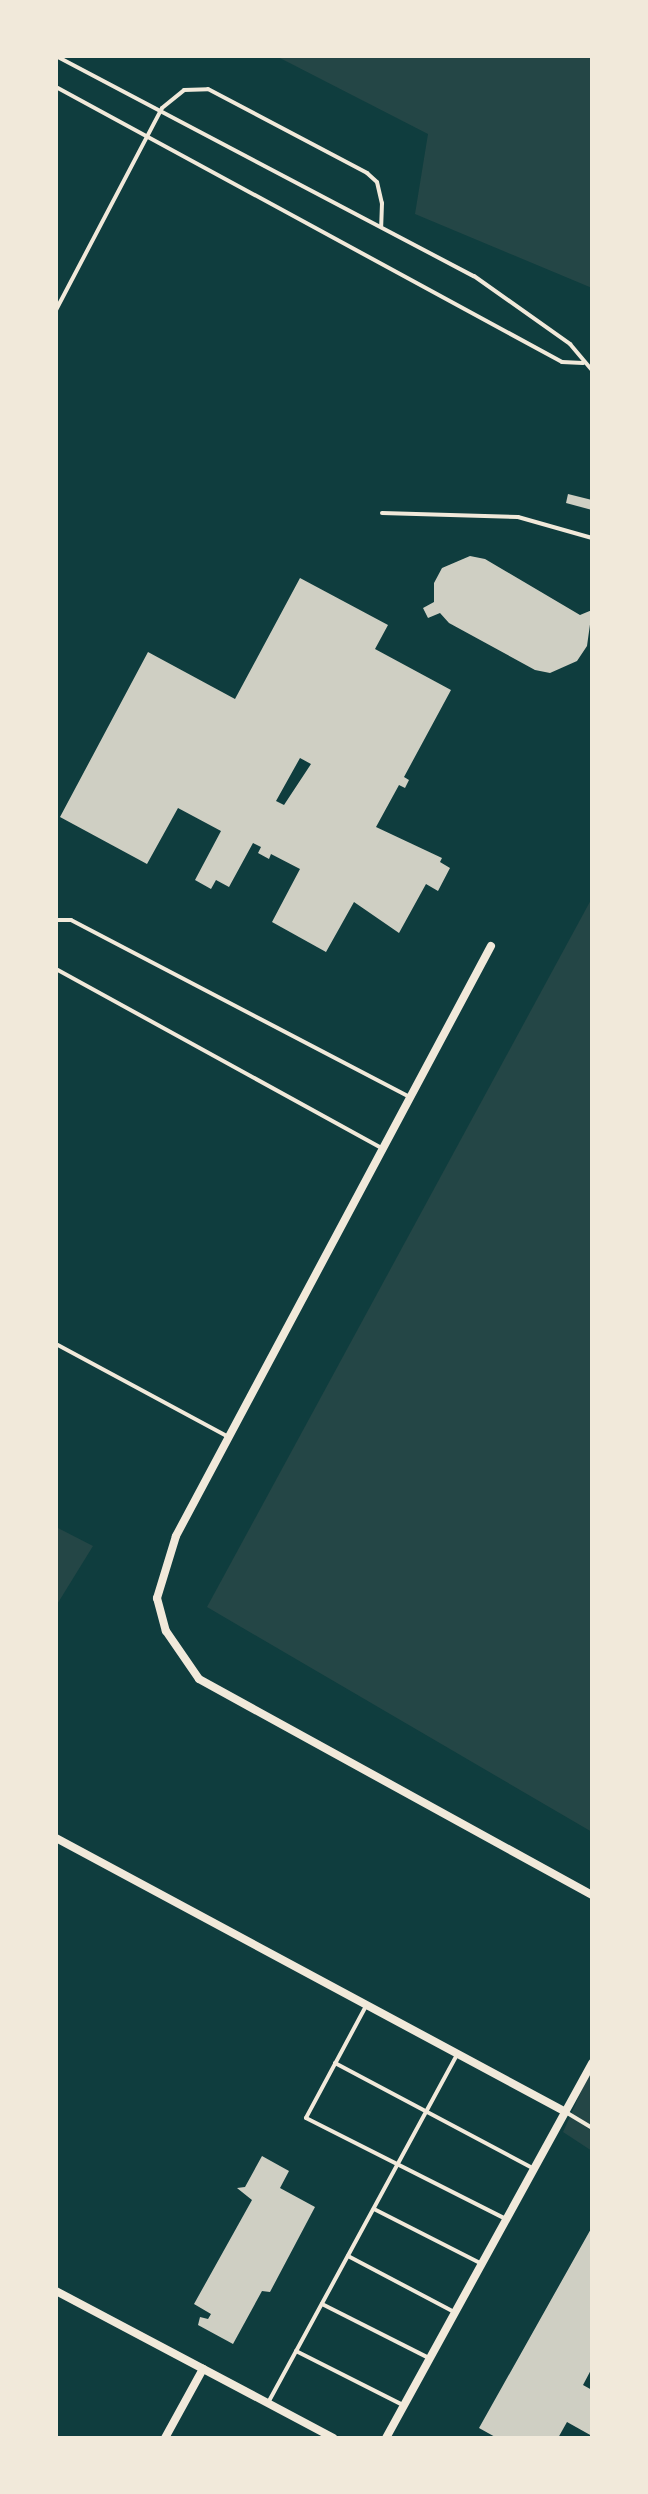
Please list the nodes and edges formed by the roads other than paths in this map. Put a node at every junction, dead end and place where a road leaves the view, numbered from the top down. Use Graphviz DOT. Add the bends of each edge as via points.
graph roads {
  1 [pos="56,56"];
  2 [pos="56,87"];
  3 [pos="162,108"];
  4 [pos="149,138"];
  5 [pos="381,226"];
  6 [pos="56,310"];
  7 [pos="583,363"];
  8 [pos="592,370"];
  9 [pos="382,513"];
  10 [pos="592,538"];
  11 [pos="56,920"];
  12 [pos="491,946"];
  13 [pos="56,969"];
  14 [pos="410,1097"];
  15 [pos="383,1149"];
  16 [pos="56,1344"];
  17 [pos="229,1437"];
  18 [pos="56,1838"];
  19 [pos="592,1895"];
  20 [pos="366,2006"];
  21 [pos="456,2056"];
  22 [pos="335,2063"];
  23 [pos="592,2063"];
  24 [pos="562,2110"];
  25 [pos="426,2111"];
  26 [pos="592,2128"];
  27 [pos="398,2165"];
  28 [pos="531,2167"];
  29 [pos="374,2209"];
  30 [pos="504,2218"];
  31 [pos="348,2256"];
  32 [pos="480,2263"];
  33 [pos="56,2291"];
  34 [pos="322,2304"];
  35 [pos="454,2312"];
  36 [pos="296,2351"];
  37 [pos="429,2358"];
  38 [pos="203,2369"];
  39 [pos="268,2403"];
  40 [pos="403,2405"];
  41 [pos="165,2438"];
  42 [pos="334,2438"];
  43 [pos="386,2438"];
  1 -- 3 [label="lane"];
  2 -- 4 [label="lane"];
  3 -- 4 [label="lane"];
  3 -- 5 [label="lane"];
  3 -- 5 [label="lane" via="170,96 184,90 208,89 367,173 380,193"];
  4 -- 6 [label="lane"];
  4 -- 7 [label="lane" via="562,362"];
  5 -- 7 [label="lane" via="474,276 570,344"];
  7 -- 8 [label="lane"];
  9 -- 10 [label="lane" via="518,517"];
  11 -- 14 [label="lane" via="71,920"];
  12 -- 14 [label="street"];
  13 -- 15 [label="lane"];
  14 -- 15 [label="street"];
  15 -- 17 [label="street"];
  16 -- 17 [label="lane"];
  17 -- 19 [label="street" via="176,1536 157,1598 166,1631 199,1679"];
  18 -- 20 [label="street"];
  20 -- 21 [label="street"];
  20 -- 22 [label="lane"];
  21 -- 24 [label="street"];
  21 -- 25 [label="lane"];
  22 -- 25 [label="lane"];
  22 -- 27 [label="lane" via="306,2118"];
  23 -- 24 [label="street"];
  24 -- 26 [label="lane"];
  24 -- 28 [label="street"];
  25 -- 27 [label="lane"];
  25 -- 28 [label="lane"];
  27 -- 29 [label="lane"];
  27 -- 30 [label="lane"];
  28 -- 30 [label="street"];
  29 -- 31 [label="lane"];
  29 -- 32 [label="lane"];
  30 -- 32 [label="street"];
  31 -- 34 [label="lane"];
  31 -- 35 [label="lane"];
  32 -- 35 [label="street"];
  33 -- 38 [label="street"];
  34 -- 36 [label="lane"];
  34 -- 37 [label="lane"];
  35 -- 37 [label="street"];
  36 -- 39 [label="lane"];
  36 -- 40 [label="lane"];
  37 -- 40 [label="street"];
  38 -- 39 [label="street"];
  38 -- 41 [label="street"];
  39 -- 42 [label="street"];
  40 -- 43 [label="street"];
}
